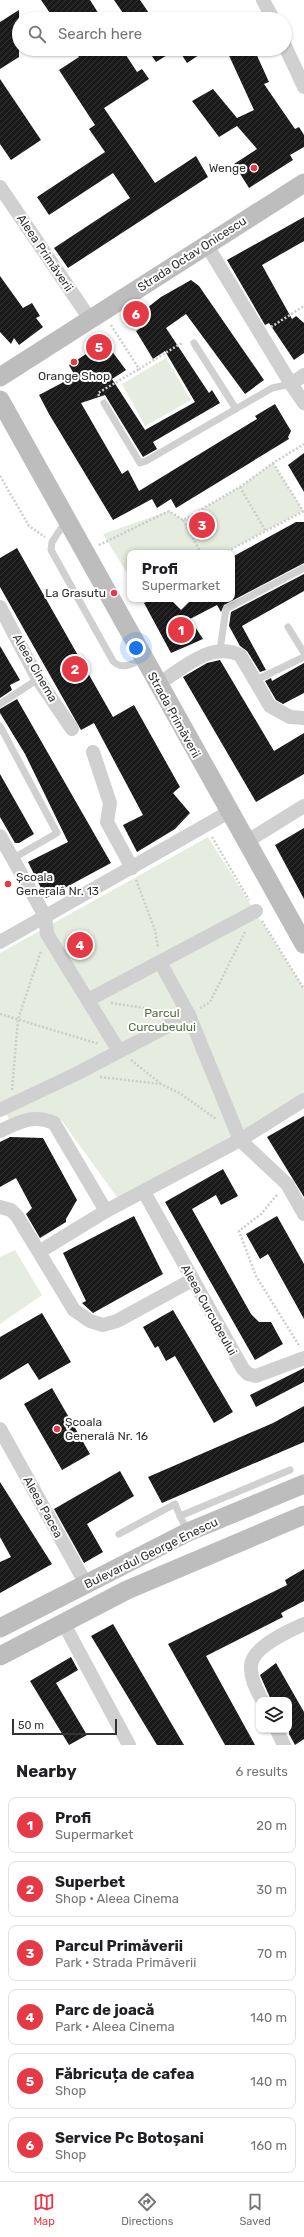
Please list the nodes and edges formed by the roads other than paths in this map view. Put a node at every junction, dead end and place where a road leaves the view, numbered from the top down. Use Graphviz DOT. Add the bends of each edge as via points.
graph roads {
  1 [pos="263,0"];
  2 [pos="269,12"];
  3 [pos="290,56"];
  4 [pos="304,87"];
  5 [pos="304,183"];
  6 [pos="0,187"];
  7 [pos="206,244"];
  8 [pos="96,315"];
  9 [pos="194,343"];
  10 [pos="304,375"];
  11 [pos="0,377"];
  12 [pos="291,384"];
  13 [pos="0,400"];
  14 [pos="104,403"];
  15 [pos="304,403"];
  16 [pos="236,409"];
  17 [pos="66,520"];
  18 [pos="304,568"];
  19 [pos="1,613"];
  20 [pos="288,627"];
  21 [pos="220,650"];
  22 [pos="304,653"];
  23 [pos="304,657"];
  24 [pos="144,660"];
  25 [pos="38,679"];
  26 [pos="256,680"];
  27 [pos="157,685"];
  28 [pos="0,704"];
  29 [pos="304,718"];
  30 [pos="0,726"];
  31 [pos="72,728"];
  32 [pos="93,752"];
  33 [pos="304,806"];
  34 [pos="229,812"];
  35 [pos="0,836"];
  36 [pos="246,842"];
  37 [pos="12,859"];
  38 [pos="132,868"];
  39 [pos="256,910"];
  40 [pos="45,916"];
  41 [pos="0,942"];
  42 [pos="304,944"];
  43 [pos="160,962"];
  44 [pos="88,1000"];
  45 [pos="189,1015"];
  46 [pos="119,1050"];
  47 [pos="304,1100"];
  48 [pos="5,1107"];
  49 [pos="0,1131"];
  50 [pos="240,1140"];
  51 [pos="144,1192"];
  52 [pos="0,1207"];
  53 [pos="106,1212"];
  54 [pos="304,1214"];
  55 [pos="39,1252"];
  56 [pos="192,1280"];
  57 [pos="304,1358"];
  58 [pos="0,1429"];
  59 [pos="290,1470"];
  60 [pos="304,1484"];
  61 [pos="304,1515"];
  62 [pos="184,1524"];
  63 [pos="119,1534"];
  64 [pos="86,1584"];
  65 [pos="64,1624"];
  66 [pos="304,1624"];
  67 [pos="0,1628"];
  68 [pos="0,1656"];
  69 [pos="261,1697"];
  70 [pos="278,1733"];
  71 [pos="129,1745"];
  72 [pos="284,1745"];
  1 -- 2 [label="street"];
  3 -- 4 [label="street"];
  5 -- 7 [label="main road, Strada Octav Onicescu"];
  6 -- 8 [label="street, Aleea Primăverii"];
  7 -- 8 [label="main road, Strada Octav Onicescu"];
  7 -- 12 [label="street"];
  8 -- 11 [label="main road, Strada Octav Onicescu"];
  9 -- 16 [label="lane"];
  10 -- 12 [label="street"];
  12 -- 15 [label="street"];
  12 -- 16 [label="lane" via="272,388"];
  13 -- 17 [label="main road, Strada Primăverii"];
  14 -- 16 [label="lane" via="140,462 146,461"];
  17 -- 24 [label="main road, Strada Primăverii"];
  17 -- 24 [label="lane" via="52,542 51,550 117,666 124,667"];
  18 -- 21 [label="lane" via="226,609"];
  19 -- 25 [label="street, Aleea Cinema"];
  20 -- 22 [label="lane"];
  21 -- 26 [label="street" via="240,655"];
  21 -- 27 [label="street" via="208,653"];
  23 -- 26 [label="lane"];
  24 -- 27 [label="main road, Strada Primăverii"];
  25 -- 28 [label="lane"];
  25 -- 31 [label="street, Aleea Cinema"];
  26 -- 29 [label="street" via="270,706 290,717"];
  27 -- 34 [label="main road, Strada Primăverii"];
  30 -- 37 [label="lane" via="57,833"];
  32 -- 38 [label="street" via="110,803 107,822"];
  33 -- 36 [label="street"];
  34 -- 36 [label="main road, Strada Primăverii"];
  34 -- 38 [label="street"];
  35 -- 37 [label="street"];
  36 -- 42 [label="main road, Strada Primăverii"];
  37 -- 40 [label="street"];
  38 -- 40 [label="street"];
  39 -- 43 [label="street"];
  40 -- 41 [label="street"];
  40 -- 44 [label="street" via="47,934"];
  43 -- 44 [label="street"];
  43 -- 45 [label="street"];
  44 -- 46 [label="street"];
  45 -- 46 [label="street"];
  45 -- 50 [label="street"];
  46 -- 48 [label="street" via="76,1074"];
  47 -- 50 [label="street"];
  49 -- 53 [label="street" via="26,1120 42,1118 54,1123"];
  50 -- 51 [label="street"];
  50 -- 54 [label="street" via="287,1184"];
  51 -- 53 [label="street"];
  51 -- 56 [label="street, Aleea Curcubeului"];
  52 -- 55 [label="street" via="11,1210 17,1216"];
  53 -- 55 [label="street"];
  55 -- 56 [label="street" via="74,1310 90,1321 103,1325 117,1321"];
  56 -- 57 [label="street, Aleea Curcubeului" via="248,1374 256,1376"];
  58 -- 64 [label="street, Aleea Pacea"];
  59 -- 62 [label="lane"];
  60 -- 62 [label="main road, Bulevardul George Enescu"];
  61 -- 65 [label="main road, Bulevardul George Enescu" via="127,1590"];
  62 -- 63 [label="lane" via="174,1504"];
  62 -- 64 [label="main road, Bulevardul George Enescu"];
  64 -- 67 [label="main road, Bulevardul George Enescu"];
  65 -- 68 [label="main road, Bulevardul George Enescu"];
  65 -- 71 [label="street"];
  66 -- 69 [label="street" via="274,1640 255,1655 250,1666"];
  70 -- 72 [label="street"];
}
